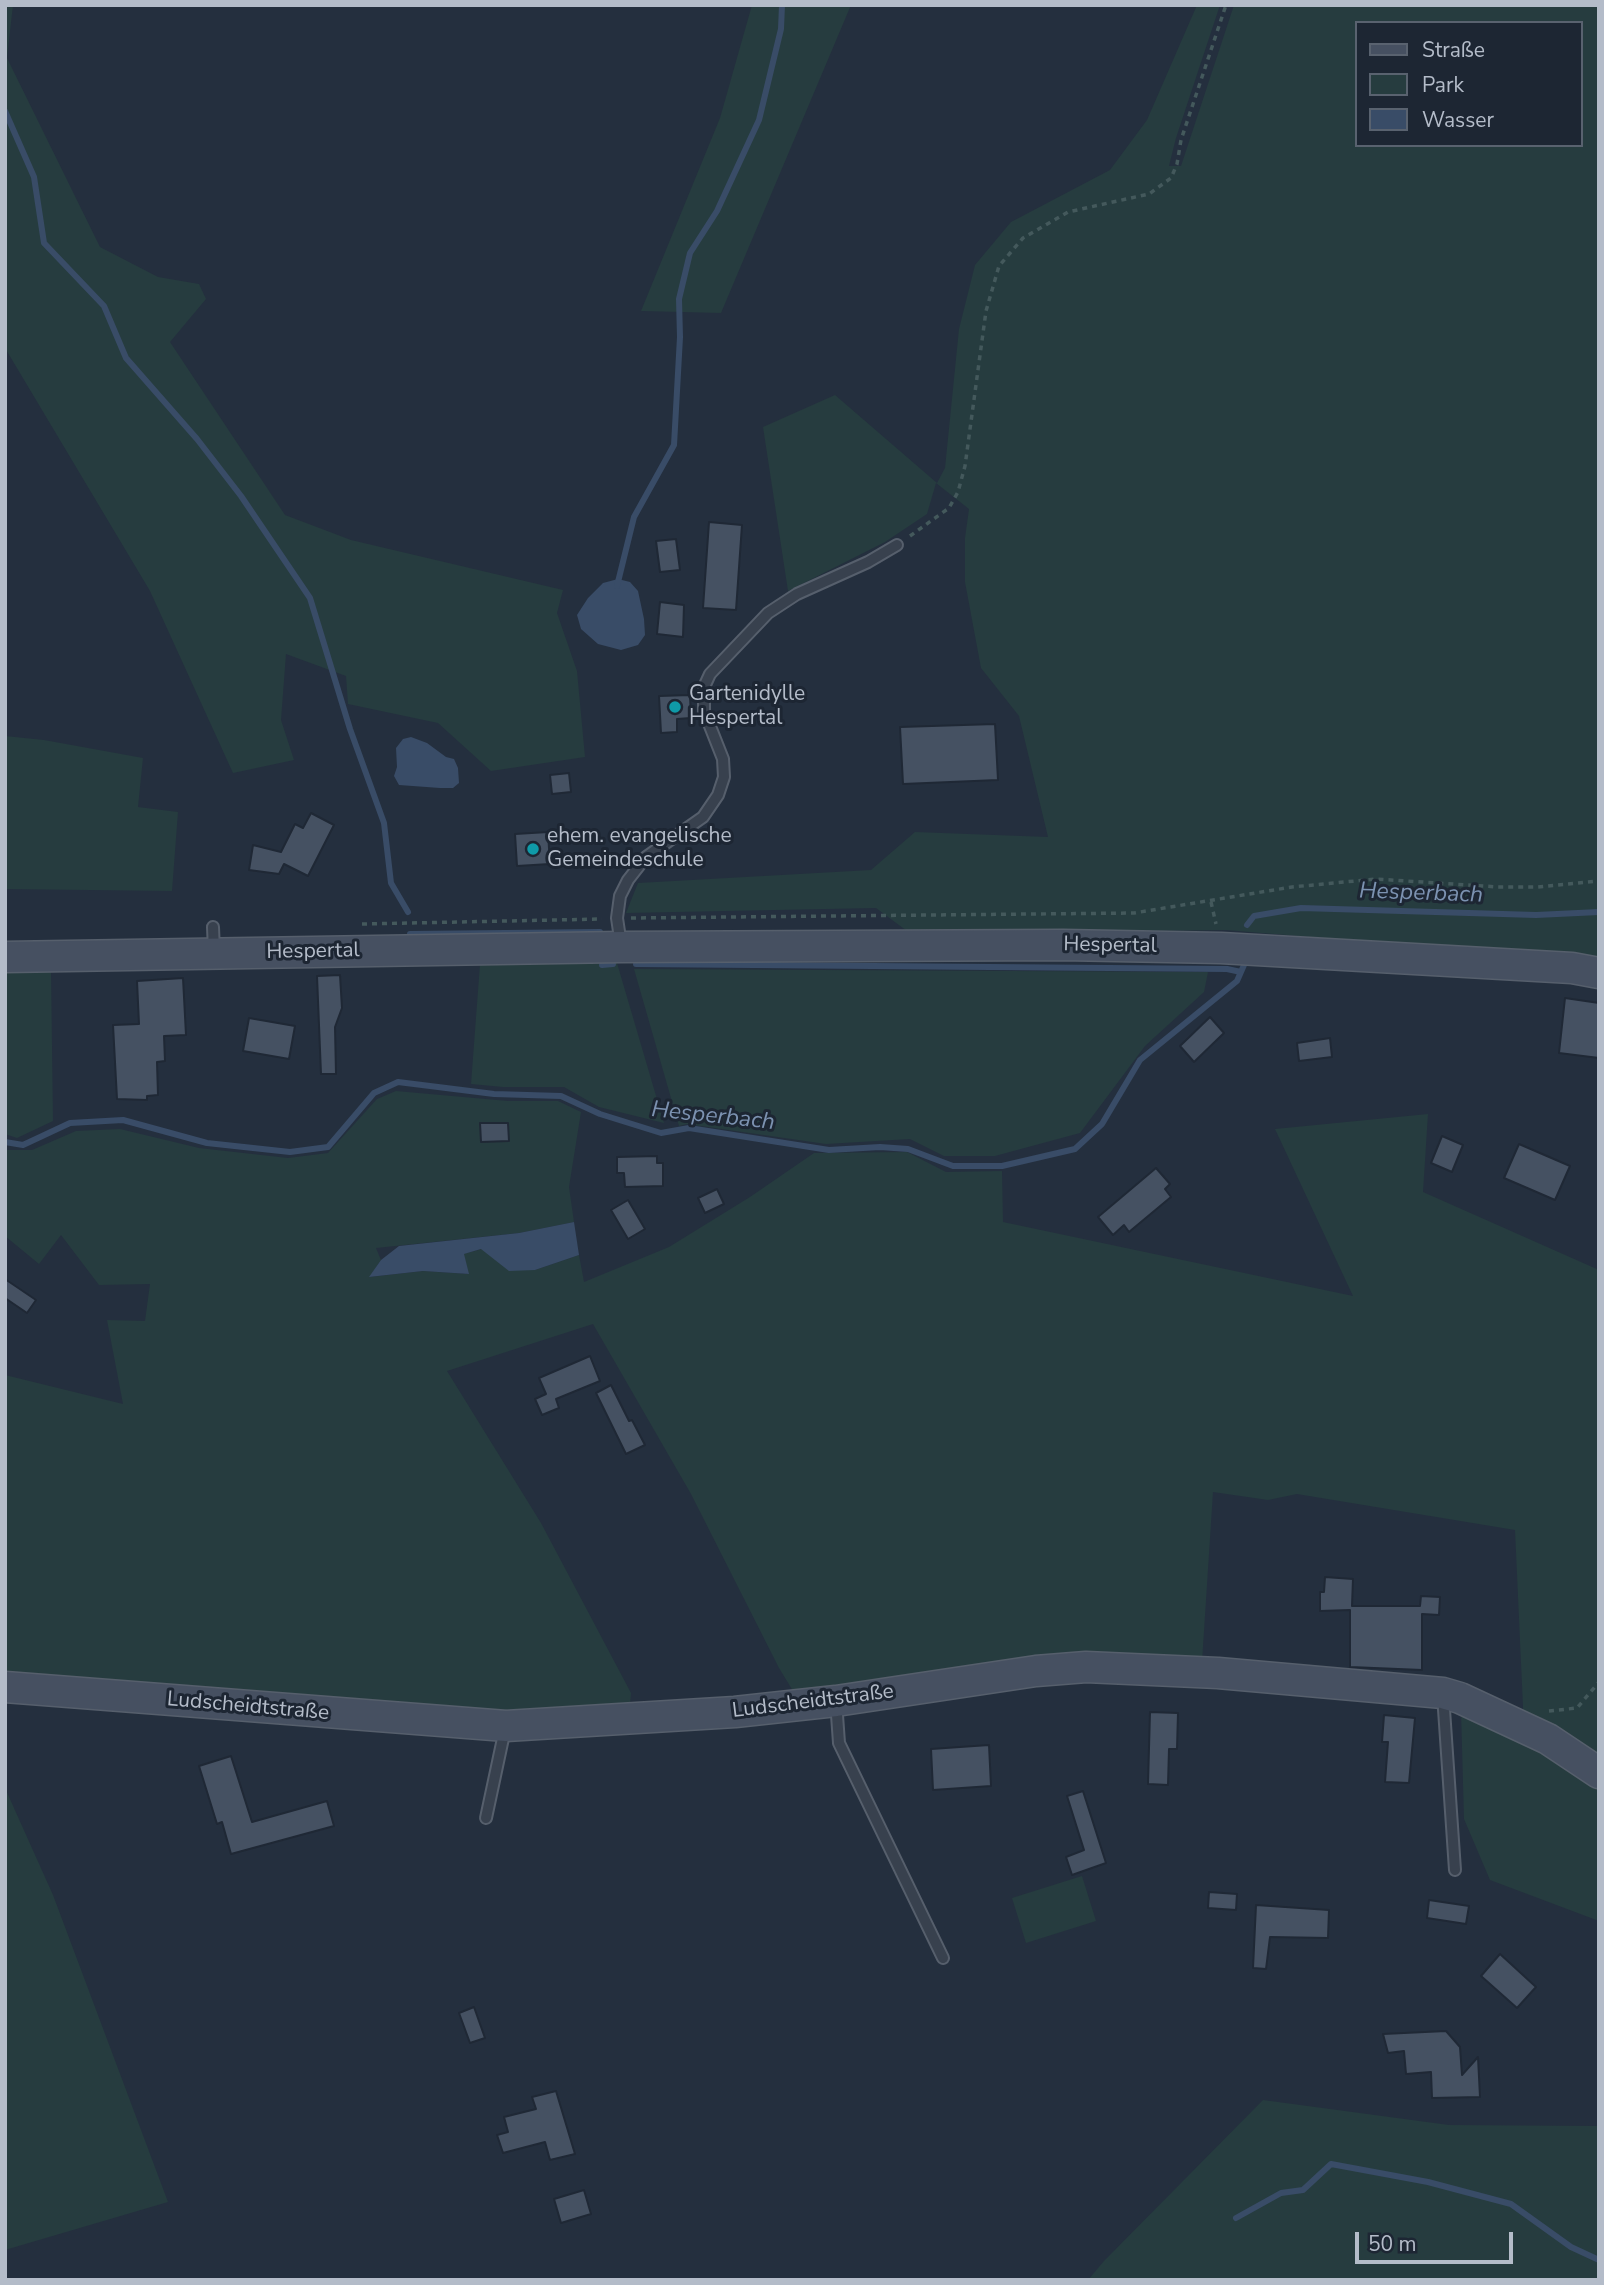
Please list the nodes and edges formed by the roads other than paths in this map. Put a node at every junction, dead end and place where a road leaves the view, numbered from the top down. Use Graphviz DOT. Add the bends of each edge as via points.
graph roads {
  1 [pos="897,545"];
  2 [pos="619,933"];
  3 [pos="5,957"];
  4 [pos="1599,972"];
  5 [pos="5,1687"];
  6 [pos="1443,1693"];
  7 [pos="836,1701"];
  8 [pos="506,1726"];
  9 [pos="1599,1773"];
  10 [pos="486,1818"];
  11 [pos="1455,1870"];
  12 [pos="943,1958"];
  1 -- 2 [label="lane" via="768,613 710,674 704,687 704,711 723,759 718,795 703,817 646,857 628,880 620,896"];
  2 -- 3 [label="street, Hespertal" via="214,940"];
  2 -- 4 [label="street, Hespertal" via="1221,948"];
  5 -- 8 [label="street, Ludscheidtstraße"];
  6 -- 7 [label="street, Ludscheidtstraße" via="1218,1673 1086,1667"];
  6 -- 9 [label="street, Ludscheidtstraße" via="1548,1739"];
  6 -- 11 [label="lane"];
  7 -- 8 [label="street, Ludscheidtstraße"];
  7 -- 12 [label="lane" via="839,1743"];
  8 -- 10 [label="lane"];
}
